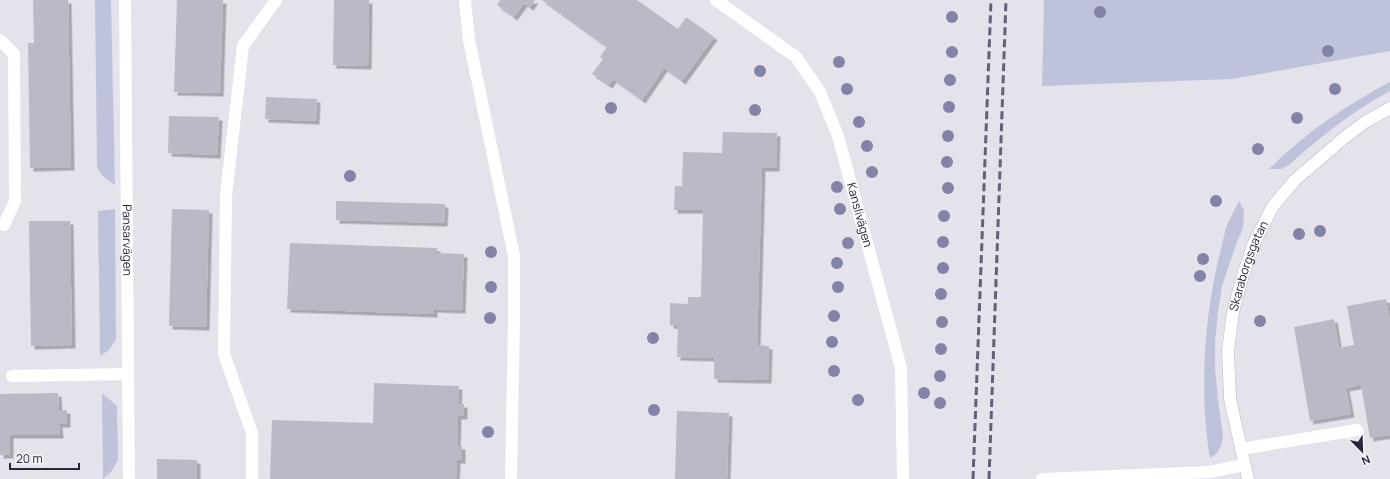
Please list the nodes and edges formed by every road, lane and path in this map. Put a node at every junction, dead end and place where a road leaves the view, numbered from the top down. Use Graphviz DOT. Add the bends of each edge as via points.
graph roads {
  1 [pos="125,0"];
  2 [pos="276,0"];
  3 [pos="465,0"];
  4 [pos="716,0"];
  5 [pos="0,40"];
  6 [pos="1390,108"];
  7 [pos="4,225"];
  8 [pos="128,374"];
  9 [pos="12,376"];
  10 [pos="1357,430"];
  11 [pos="1241,450"];
  12 [pos="1244,465"];
  13 [pos="1087,478"];
  14 [pos="129,479"];
  15 [pos="252,479"];
  16 [pos="511,479"];
  17 [pos="903,479"];
  18 [pos="1042,479"];
  19 [pos="1248,479"];
  1 -- 8 [label="street, Pansarvägen"];
  2 -- 15 [label="street" via="244,46 226,195 224,354 252,433"];
  3 -- 16 [label="street" via="469,40 514,256"];
  4 -- 17 [label="street, Kanslivägen" via="796,57 820,92 838,136 901,368"];
  5 -- 7 [label="street" via="14,54 16,201"];
  6 -- 11 [label="street, Skaraborgsgatan" via="1365,122 1295,180 1273,206 1254,243 1232,312 1228,350 1230,399"];
  8 -- 9 [label="street"];
  8 -- 14 [label="street, Pansarvägen"];
  10 -- 11 [label="street"];
  11 -- 12 [label="street, Skaraborgsgatan"];
  12 -- 13 [label="street" via="1210,472"];
  12 -- 19 [label="street, Skaraborgsgatan"];
  13 -- 18 [label="street"];
}
